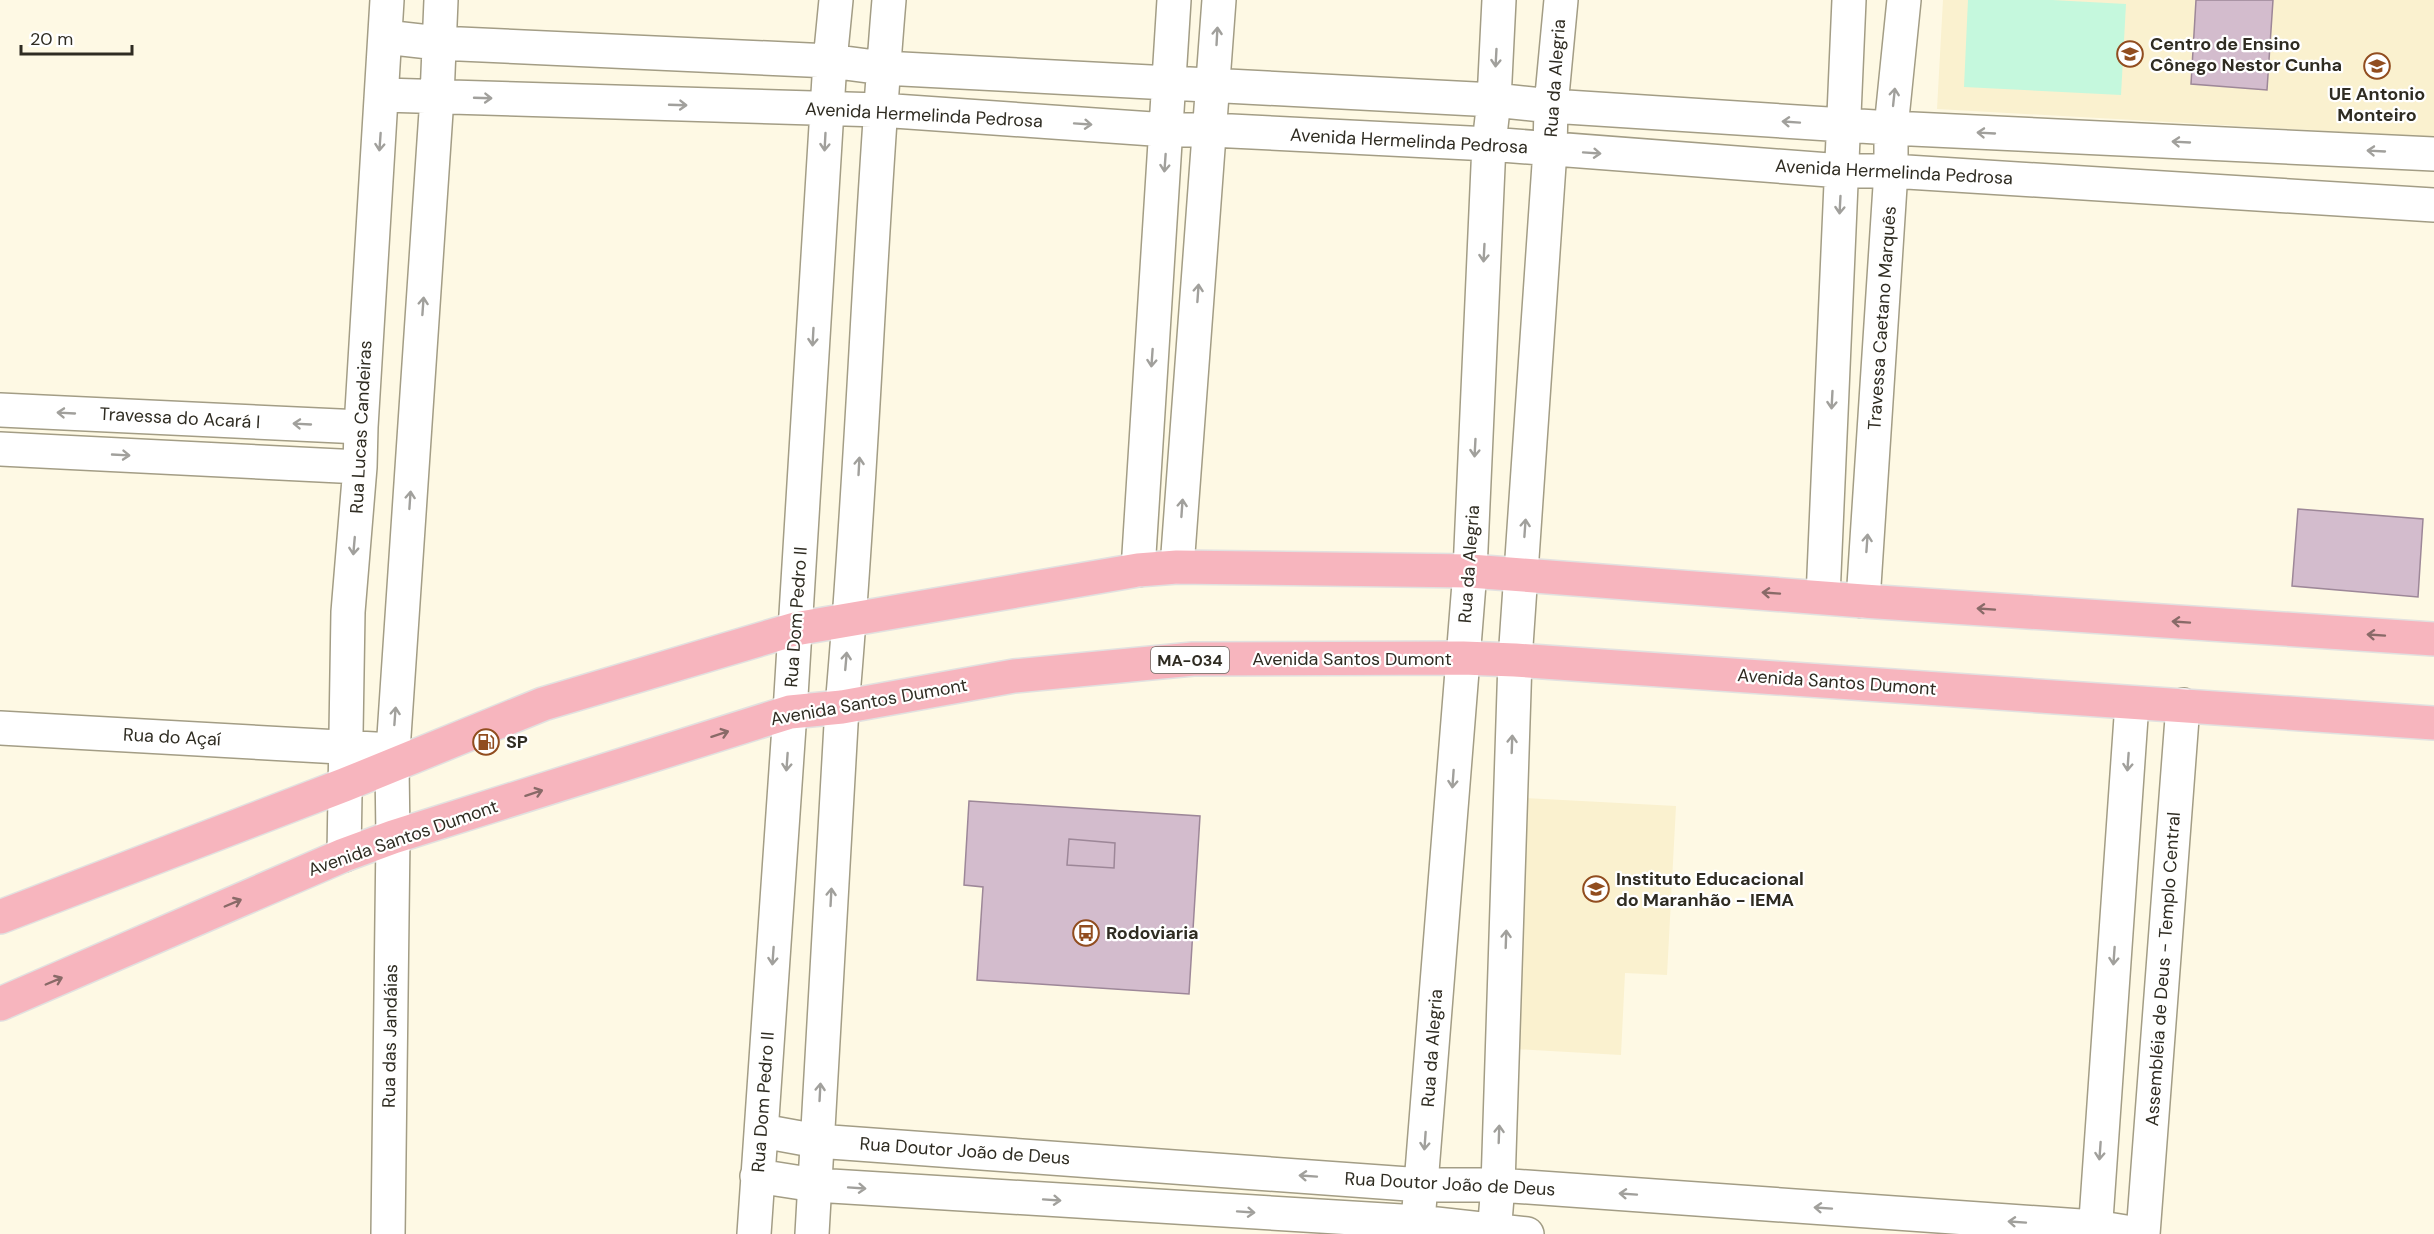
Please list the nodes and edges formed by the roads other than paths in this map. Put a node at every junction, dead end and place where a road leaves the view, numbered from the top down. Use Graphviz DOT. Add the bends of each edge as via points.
graph roads {
  1 [pos="387,0"];
  2 [pos="441,0"];
  3 [pos="836,0"];
  4 [pos="889,0"];
  5 [pos="1174,0"];
  6 [pos="1219,0"];
  7 [pos="1499,0"];
  8 [pos="1561,0"];
  9 [pos="1849,0"];
  10 [pos="1904,0"];
  11 [pos="385,37"];
  12 [pos="438,43"];
  13 [pos="830,61"];
  14 [pos="883,68"];
  15 [pos="1169,83"];
  16 [pos="1214,87"];
  17 [pos="383,95"];
  18 [pos="437,97"];
  19 [pos="1494,100"];
  20 [pos="1551,106"];
  21 [pos="827,109"];
  22 [pos="880,110"];
  23 [pos="1842,125"];
  24 [pos="1891,128"];
  25 [pos="1167,130"];
  26 [pos="1211,130"];
  27 [pos="1489,144"];
  28 [pos="1550,150"];
  29 [pos="2434,154"];
  30 [pos="1842,171"];
  31 [pos="1891,171"];
  32 [pos="2434,205"];
  33 [pos="0,410"];
  34 [pos="361,427"];
  35 [pos="0,449"];
  36 [pos="360,467"];
  37 [pos="1177,567"];
  38 [pos="1138,570"];
  39 [pos="1470,571"];
  40 [pos="1522,574"];
  41 [pos="1823,597"];
  42 [pos="1863,601"];
  43 [pos="850,620"];
  44 [pos="795,629"];
  45 [pos="2434,639"];
  46 [pos="1463,658"];
  47 [pos="1515,660"];
  48 [pos="2132,703"];
  49 [pos="2184,705"];
  50 [pos="842,707"];
  51 [pos="790,712"];
  52 [pos="2434,723"];
  53 [pos="0,728"];
  54 [pos="344,746"];
  55 [pos="392,758"];
  56 [pos="344,785"];
  57 [pos="393,837"];
  58 [pos="344,855"];
  59 [pos="0,917"];
  60 [pos="0,1004"];
  61 [pos="762,1131"];
  62 [pos="817,1141"];
  63 [pos="757,1176"];
  64 [pos="815,1185"];
  65 [pos="1422,1185"];
  66 [pos="1498,1185"];
  67 [pos="1418,1228"];
  68 [pos="2095,1231"];
  69 [pos="1494,1233"];
  70 [pos="388,1234"];
  71 [pos="753,1234"];
  72 [pos="812,1234"];
  73 [pos="1527,1234"];
  74 [pos="2138,1234"];
  75 [pos="2143,1234"];
  1 -- 11 [label="street, Rua Lucas Candeiras"];
  2 -- 12 [label="street"];
  3 -- 13 [label="street, Rua Dom Pedro II"];
  4 -- 14 [label="street"];
  5 -- 15 [label="street"];
  16 -- 6 [label="street, one-way"];
  7 -- 19 [label="street, Rua da Alegria, one-way"];
  8 -- 20 [label="street, Rua da Alegria"];
  9 -- 23 [label="street"];
  24 -- 10 [label="street, Travessa Caetano Marquês, one-way"];
  11 -- 12 [label="street"];
  11 -- 17 [label="street, Rua Lucas Candeiras"];
  12 -- 13 [label="street"];
  12 -- 18 [label="street"];
  13 -- 14 [label="street"];
  13 -- 21 [label="street, Rua Dom Pedro II"];
  14 -- 15 [label="street"];
  14 -- 22 [label="street"];
  15 -- 16 [label="street"];
  15 -- 25 [label="street"];
  16 -- 19 [label="street"];
  16 -- 26 [label="street"];
  17 -- 18 [label="street, Avenida Hermelinda Pedrosa"];
  17 -- 34 [label="street, Rua Lucas Candeiras, one-way"];
  18 -- 21 [label="street, Avenida Hermelinda Pedrosa, one-way"];
  55 -- 18 [label="street, one-way"];
  19 -- 20 [label="street"];
  19 -- 27 [label="street, Rua da Alegria"];
  23 -- 20 [label="street, one-way"];
  20 -- 28 [label="street, Rua da Alegria"];
  21 -- 22 [label="street, Avenida Hermelinda Pedrosa"];
  21 -- 44 [label="street, Rua Dom Pedro II, one-way"];
  22 -- 25 [label="street, Avenida Hermelinda Pedrosa, one-way"];
  43 -- 22 [label="street, one-way"];
  23 -- 24 [label="street"];
  23 -- 30 [label="street"];
  29 -- 24 [label="street, one-way"];
  24 -- 31 [label="street, Travessa Caetano Marquês"];
  25 -- 26 [label="street, Avenida Hermelinda Pedrosa"];
  25 -- 38 [label="street, one-way"];
  26 -- 27 [label="street, Avenida Hermelinda Pedrosa"];
  37 -- 26 [label="street, one-way"];
  27 -- 28 [label="street, Avenida Hermelinda Pedrosa"];
  27 -- 39 [label="street, Rua da Alegria, one-way"];
  28 -- 30 [label="street, Avenida Hermelinda Pedrosa, one-way"];
  40 -- 28 [label="street, Rua da Alegria, one-way"];
  30 -- 31 [label="street, Avenida Hermelinda Pedrosa"];
  30 -- 41 [label="street, one-way"];
  31 -- 32 [label="street, Avenida Hermelinda Pedrosa"];
  42 -- 31 [label="street, Travessa Caetano Marquês, one-way"];
  34 -- 33 [label="street, Travessa do Acará I, one-way"];
  34 -- 36 [label="street, Rua Lucas Candeiras"];
  35 -- 36 [label="street, one-way"];
  36 -- 54 [label="street, Rua Lucas Candeiras, one-way" via="348,612"];
  37 -- 38 [label="main road"];
  37 -- 39 [label="main road"];
  38 -- 43 [label="main road"];
  39 -- 40 [label="main road"];
  39 -- 46 [label="street, Rua da Alegria"];
  41 -- 40 [label="main road, one-way"];
  40 -- 47 [label="street, Rua da Alegria"];
  41 -- 42 [label="main road"];
  45 -- 42 [label="main road, one-way"];
  43 -- 44 [label="main road"];
  50 -- 43 [label="street, one-way"];
  44 -- 51 [label="street, Rua Dom Pedro II"];
  44 -- 55 [label="main road" via="543,704"];
  46 -- 47 [label="main road, Avenida Santos Dumont / MA-034"];
  46 -- 50 [label="main road, Avenida Santos Dumont / MA-034" via="1194,660 1014,676"];
  46 -- 65 [label="street, Rua da Alegria, one-way"];
  47 -- 48 [label="main road, Avenida Santos Dumont / MA-034"];
  66 -- 47 [label="street, Rua da Alegria, one-way"];
  48 -- 49 [label="main road, Avenida Santos Dumont / MA-034"];
  48 -- 68 [label="street, one-way"];
  49 -- 52 [label="main road, Avenida Santos Dumont / MA-034"];
  49 -- 75 [label="street, Assembléia de Deus - Templo Central"];
  50 -- 51 [label="main road, Avenida Santos Dumont / MA-034"];
  62 -- 50 [label="street, one-way"];
  57 -- 51 [label="main road, Avenida Santos Dumont / MA-034, one-way"];
  51 -- 61 [label="street, Rua Dom Pedro II, one-way"];
  53 -- 54 [label="street, Rua do Açaí"];
  54 -- 55 [label="street, Rua do Açaí"];
  54 -- 56 [label="street, Rua Lucas Candeiras"];
  55 -- 56 [label="main road"];
  55 -- 57 [label="street"];
  56 -- 58 [label="street, Rua Lucas Candeiras"];
  56 -- 59 [label="main road"];
  57 -- 58 [label="main road, Avenida Santos Dumont / MA-034"];
  57 -- 70 [label="street, Rua das Jandáias"];
  60 -- 58 [label="main road, Avenida Santos Dumont / MA-034, one-way"];
  61 -- 62 [label="street, Rua Doutor João de Deus"];
  61 -- 63 [label="street, Rua Dom Pedro II"];
  62 -- 64 [label="street"];
  65 -- 62 [label="street, Rua Doutor João de Deus, one-way"];
  63 -- 64 [label="street"];
  63 -- 71 [label="street, Rua Dom Pedro II"];
  64 -- 67 [label="street, one-way"];
  64 -- 72 [label="street"];
  65 -- 66 [label="street, Rua Doutor João de Deus"];
  65 -- 67 [label="street, Rua da Alegria"];
  68 -- 66 [label="street, Rua Doutor João de Deus, one-way"];
  66 -- 69 [label="street, Rua da Alegria"];
  67 -- 69 [label="street"];
  68 -- 74 [label="street, Rua Doutor João de Deus"];
  69 -- 73 [label="street"];
}
